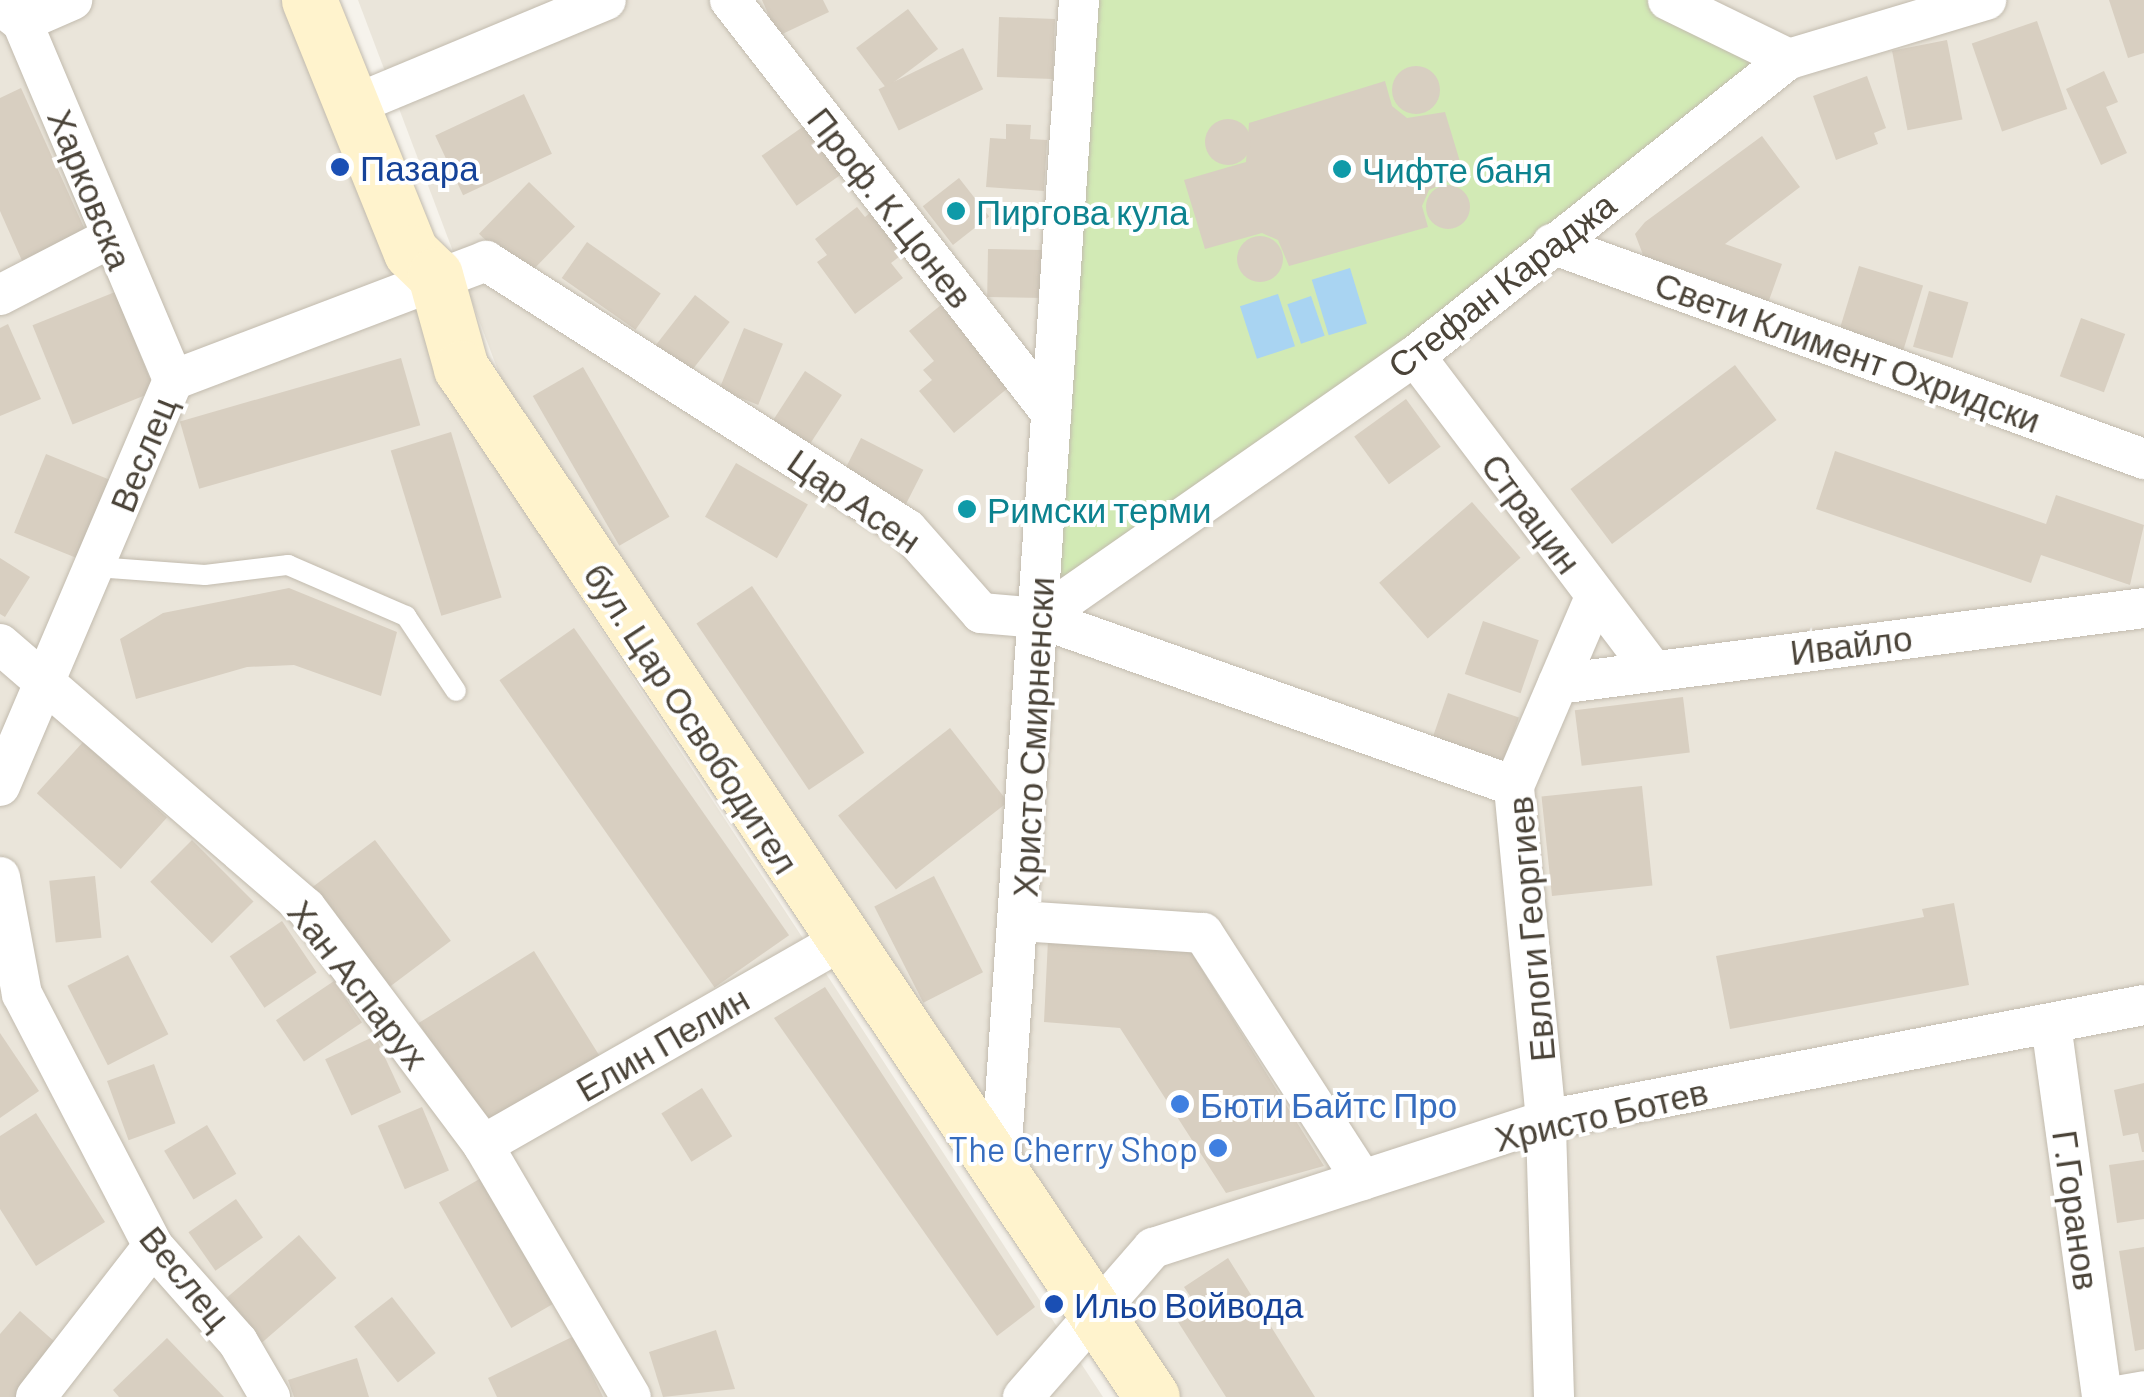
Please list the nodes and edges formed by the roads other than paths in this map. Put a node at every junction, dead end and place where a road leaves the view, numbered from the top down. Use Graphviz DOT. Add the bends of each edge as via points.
graph roads {
  1 [pos="72,0"];
  2 [pos="309,0"];
  3 [pos="334,0"];
  4 [pos="606,0"];
  5 [pos="730,0"];
  6 [pos="1080,0"];
  7 [pos="1668,0"];
  8 [pos="1961,4"];
  9 [pos="11,13"];
  10 [pos="1789,59"];
  11 [pos="374,96"];
  12 [pos="110,238"];
  13 [pos="1552,244"];
  14 [pos="434,275"];
  15 [pos="0,295"];
  16 [pos="1415,356"];
  17 [pos="173,380"];
  18 [pos="1052,413"];
  19 [pos="2144,459"];
  20 [pos="96,567"];
  21 [pos="1595,598"];
  22 [pos="2144,608"];
  23 [pos="1039,618"];
  24 [pos="0,644"];
  25 [pos="1651,668"];
  26 [pos="42,680"];
  27 [pos="1558,684"];
  28 [pos="456,692"];
  29 [pos="0,786"];
  30 [pos="1514,786"];
  31 [pos="0,878"];
  32 [pos="1021,921"];
  33 [pos="840,941"];
  34 [pos="11,985"];
  35 [pos="2144,1006"];
  36 [pos="2051,1024"];
  37 [pos="1546,1120"];
  38 [pos="482,1145"];
  39 [pos="1000,1174"];
  40 [pos="1362,1180"];
  41 [pos="153,1246"];
  42 [pos="1094,1311"];
  43 [pos="2144,1390"];
  44 [pos="36,1397"];
  45 [pos="270,1397"];
  46 [pos="631,1397"];
  47 [pos="1023,1397"];
  48 [pos="1122,1397"];
  49 [pos="1152,1397"];
  50 [pos="1554,1397"];
  51 [pos="2102,1397"];
  52 [pos="2110,1397"];
  1 -- 9 [label="street"];
  2 -- 14 [label="main road, бул. Цар Освободител" via="411,252"];
  3 -- 11 [label="main road"];
  4 -- 11 [label="street"];
  5 -- 18 [label="street, Проф. К.Цонев"];
  6 -- 18 [label="street, Христо Смирненски"];
  7 -- 10 [label="street"];
  8 -- 10 [label="street, Стефан Караджа"];
  9 -- 12 [label="street, Харковска"];
  10 -- 13 [label="street, Стефан Караджа"];
  11 -- 14 [label="main road" via="434,240"];
  12 -- 15 [label="street"];
  12 -- 17 [label="street, Харковска"];
  13 -- 16 [label="street, Стефан Караджа"];
  13 -- 19 [label="street, Свети Климент Охридски"];
  14 -- 17 [label="street, Веслец"];
  14 -- 23 [label="street, Цар Асен" via="486,261 907,529 981,612"];
  14 -- 33 [label="main road, бул. Цар Освободител" via="461,368"];
  16 -- 21 [label="street, Страцин"];
  16 -- 23 [label="street, Стефан Караджа"];
  17 -- 20 [label="street, Веслец"];
  18 -- 23 [label="street, Христо Смирненски"];
  20 -- 26 [label="street, Веслец"];
  20 -- 28 [label="lane" via="205,575 288,565 406,616"];
  21 -- 25 [label="street, Страцин"];
  21 -- 27 [label="street, Евлоги Георгиев"];
  22 -- 25 [label="street, Ивайло"];
  23 -- 30 [label="street, Цар Асен"];
  23 -- 32 [label="street, Христо Смирненски"];
  24 -- 26 [label="street, Хан Аспарух"];
  25 -- 27 [label="street, Ивайло"];
  26 -- 29 [label="street, Веслец"];
  26 -- 38 [label="street, Хан Аспарух" via="306,908"];
  27 -- 30 [label="street, Евлоги Георгиев"];
  30 -- 37 [label="street, Евлоги Георгиев"];
  31 -- 34 [label="street, Веслец"];
  32 -- 39 [label="street, Христо Смирненски"];
  32 -- 40 [label="street" via="1204,932"];
  33 -- 38 [label="street, Елин Пелин"];
  33 -- 39 [label="main road, бул. Цар Освободител"];
  34 -- 41 [label="street, Веслец"];
  35 -- 36 [label="street, Христо Ботев"];
  36 -- 37 [label="street, Христо Ботев"];
  36 -- 51 [label="street, Г.Горанов"];
  37 -- 40 [label="street, Христо Ботев"];
  37 -- 50 [label="street, Евлоги Георгиев"];
  38 -- 46 [label="street, Хан Аспарух"];
  39 -- 42 [label="main road, бул. Цар Освободител"];
  40 -- 42 [label="street, Христо Ботев" via="1152,1248"];
  41 -- 44 [label="street"];
  41 -- 45 [label="street, Веслец" via="238,1342"];
  42 -- 47 [label="street, Христо Ботев"];
  42 -- 48 [label="street"];
  42 -- 49 [label="main road, бул. Цар Освободител"];
  43 -- 52 [label="street"];
}
